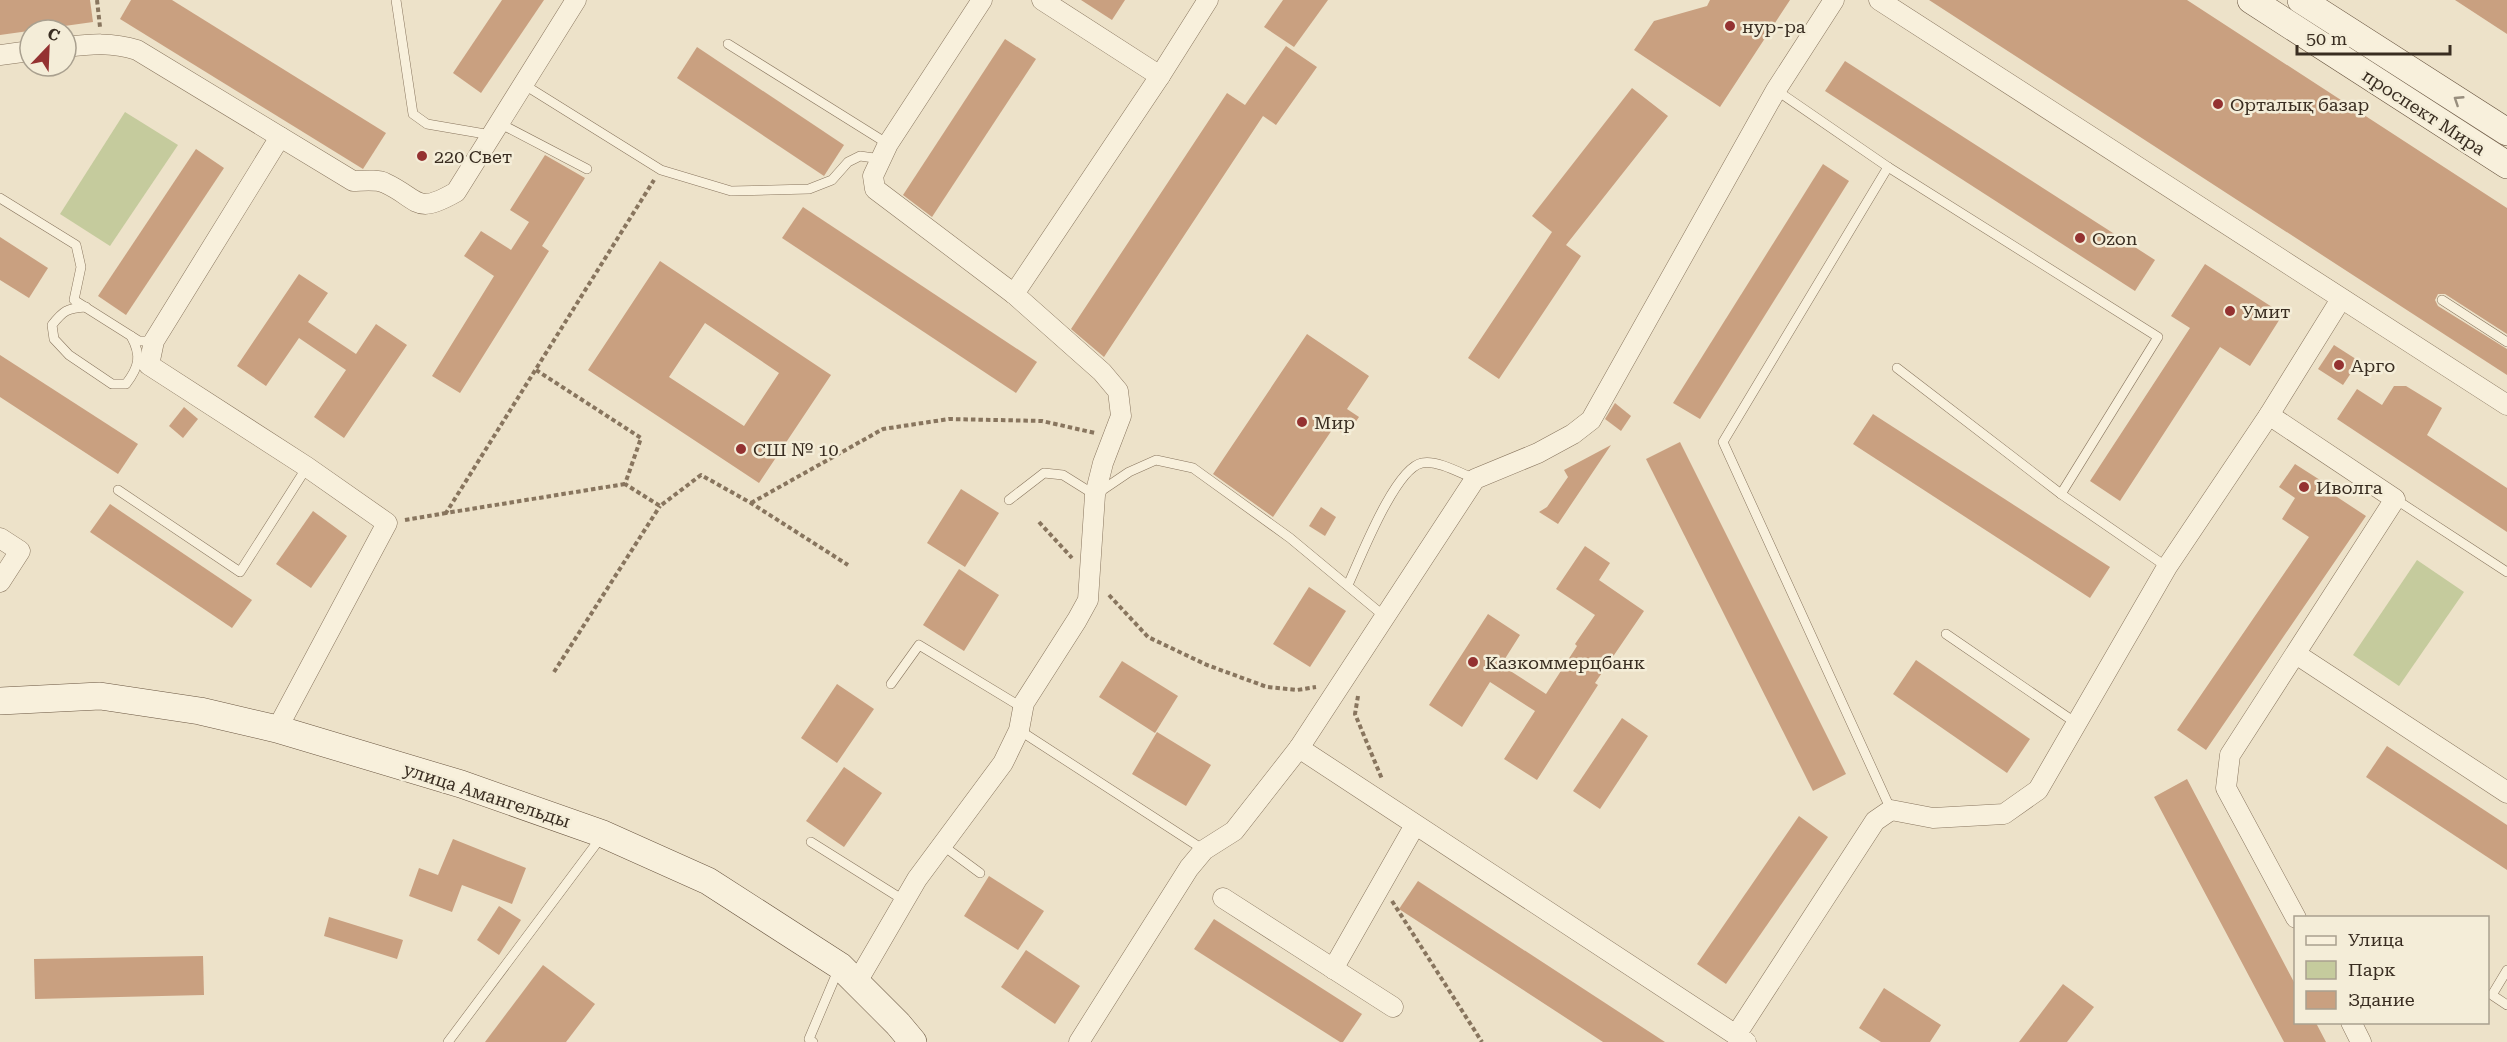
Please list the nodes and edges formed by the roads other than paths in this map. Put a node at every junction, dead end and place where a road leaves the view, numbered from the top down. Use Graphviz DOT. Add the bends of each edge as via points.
graph roads {
  1 [pos="396,0"];
  2 [pos="576,0"];
  3 [pos="982,0"];
  4 [pos="1042,0"];
  5 [pos="1208,0"];
  6 [pos="1834,0"];
  7 [pos="1879,0"];
  8 [pos="2251,0"];
  9 [pos="2301,0"];
  10 [pos="728,44"];
  11 [pos="78,46"];
  12 [pos="18,53"];
  13 [pos="0,55"];
  14 [pos="1160,76"];
  15 [pos="524,84"];
  16 [pos="1776,90"];
  17 [pos="495,129"];
  18 [pos="2507,132"];
  19 [pos="280,137"];
  20 [pos="885,152"];
  21 [pos="2507,165"];
  22 [pos="1888,167"];
  23 [pos="587,169"];
  24 [pos="0,198"];
  25 [pos="1014,294"];
  26 [pos="2341,299"];
  27 [pos="2442,300"];
  28 [pos="86,307"];
  29 [pos="131,336"];
  30 [pos="154,341"];
  31 [pos="2507,342"];
  32 [pos="1897,368"];
  33 [pos="2507,405"];
  34 [pos="2269,415"];
  35 [pos="307,467"];
  36 [pos="1475,479"];
  37 [pos="118,490"];
  38 [pos="2061,494"];
  39 [pos="1095,495"];
  40 [pos="2395,499"];
  41 [pos="1010,500"];
  42 [pos="0,538"];
  43 [pos="2167,567"];
  44 [pos="2507,572"];
  45 [pos="0,582"];
  46 [pos="1348,585"];
  47 [pos="1384,616"];
  48 [pos="1946,634"];
  49 [pos="2296,654"];
  50 [pos="891,684"];
  51 [pos="3,703"];
  52 [pos="1023,708"];
  53 [pos="2076,723"];
  54 [pos="278,729"];
  55 [pos="1019,730"];
  56 [pos="1299,748"];
  57 [pos="2507,793"];
  58 [pos="1891,810"];
  59 [pos="1415,825"];
  60 [pos="603,834"];
  61 [pos="811,842"];
  62 [pos="942,845"];
  63 [pos="1204,850"];
  64 [pos="980,873"];
  65 [pos="1223,898"];
  66 [pos="905,901"];
  67 [pos="2294,916"];
  68 [pos="1333,969"];
  69 [pos="2507,970"];
  70 [pos="849,974"];
  71 [pos="2507,1005"];
  72 [pos="1393,1007"];
  73 [pos="2352,1024"];
  74 [pos="1741,1039"];
  75 [pos="448,1042"];
  76 [pos="813,1042"];
  77 [pos="913,1042"];
  78 [pos="1079,1042"];
  79 [pos="2361,1042"];
  1 -- 17 [label="lane" via="413,114 427,124"];
  2 -- 15 [label="street"];
  3 -- 20 [label="street"];
  4 -- 14 [label="street"];
  5 -- 14 [label="street"];
  6 -- 16 [label="street"];
  7 -- 26 [label="street"];
  8 -- 21 [label="street, проспект Мира"];
  18 -- 9 [label="street, проспект Мира, one-way"];
  10 -- 20 [label="lane"];
  11 -- 19 [label="street" via="101,43 136,50"];
  12 -- 13 [label="street"];
  14 -- 25 [label="street"];
  15 -- 17 [label="street"];
  15 -- 20 [label="lane" via="661,170 731,191 809,189 832,180 848,162 860,156"];
  16 -- 22 [label="lane"];
  16 -- 36 [label="street" via="1591,420 1538,453"];
  17 -- 19 [label="street" via="456,192 435,203 416,203 383,181 353,181"];
  17 -- 23 [label="lane"];
  19 -- 30 [label="street"];
  20 -- 25 [label="street" via="873,176 875,189"];
  22 -- 38 [label="lane" via="2158,337"];
  22 -- 58 [label="lane" via="1723,442"];
  24 -- 28 [label="lane" via="76,245 81,267 74,300"];
  25 -- 39 [label="street" via="1118,391 1121,416"];
  26 -- 33 [label="street"];
  26 -- 34 [label="street"];
  27 -- 31 [label="lane"];
  28 -- 29 [label="lane"];
  28 -- 29 [label="lane" via="70,308 60,315 52,326 54,339 69,355 112,384 126,384 135,373 138,348"];
  29 -- 30 [label="lane" via="139,341"];
  30 -- 35 [label="street" via="149,365"];
  32 -- 38 [label="lane"];
  34 -- 40 [label="street"];
  34 -- 43 [label="street"];
  35 -- 37 [label="lane" via="240,572"];
  35 -- 54 [label="street" via="387,524"];
  36 -- 46 [label="lane" via="1424,463 1412,466 1398,482"];
  36 -- 47 [label="street"];
  38 -- 43 [label="lane"];
  39 -- 41 [label="lane" via="1063,475 1044,473"];
  39 -- 46 [label="lane" via="1129,472 1156,460 1193,468"];
  39 -- 52 [label="street" via="1088,600"];
  40 -- 44 [label="lane"];
  40 -- 49 [label="street"];
  42 -- 45 [label="street" via="20,551"];
  43 -- 53 [label="street"];
  46 -- 47 [label="lane"];
  47 -- 56 [label="street" via="1351,686"];
  48 -- 53 [label="lane"];
  49 -- 57 [label="street"];
  49 -- 67 [label="street" via="2230,755 2226,788"];
  50 -- 52 [label="lane" via="920,645"];
  51 -- 54 [label="street, улица Амангельды" via="100,696 200,711"];
  52 -- 55 [label="street"];
  53 -- 58 [label="street" via="2037,790 2004,814 1933,818"];
  54 -- 60 [label="street, улица Амангельды" via="461,784"];
  55 -- 62 [label="street" via="1003,763"];
  55 -- 63 [label="lane"];
  56 -- 59 [label="street"];
  56 -- 63 [label="street" via="1234,831"];
  58 -- 74 [label="street" via="1875,821"];
  59 -- 68 [label="street"];
  59 -- 74 [label="street"];
  60 -- 70 [label="street, улица Амангельды" via="708,881"];
  60 -- 75 [label="lane"];
  61 -- 66 [label="lane"];
  62 -- 64 [label="lane"];
  62 -- 66 [label="street"];
  63 -- 78 [label="street"];
  65 -- 68 [label="street"];
  66 -- 70 [label="street"];
  68 -- 72 [label="street"];
  69 -- 71 [label="lane" via="2492,995"];
  70 -- 76 [label="lane" via="809,1039"];
  70 -- 77 [label="street, улица Амангельды"];
  73 -- 79 [label="street"];
}
